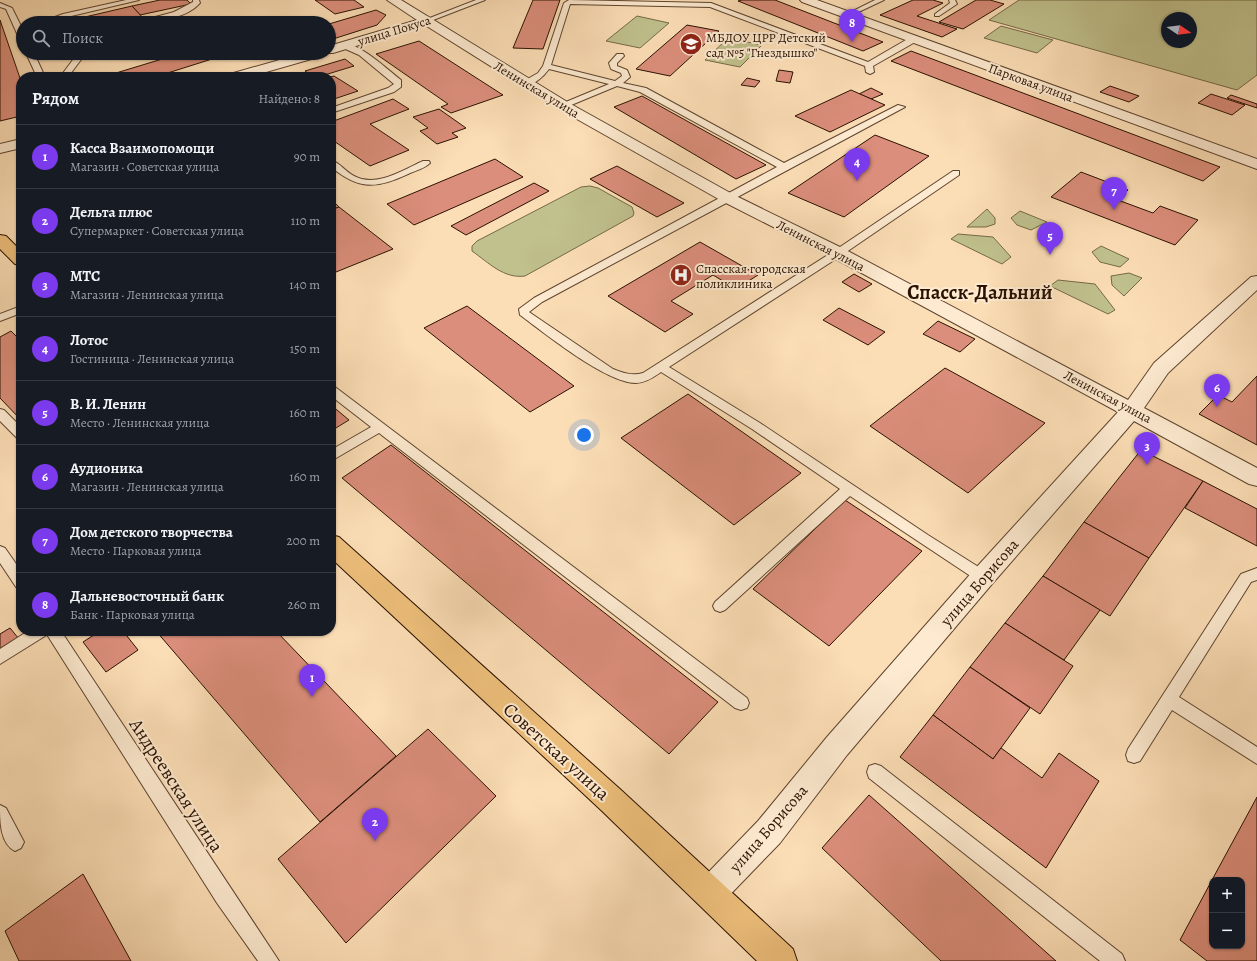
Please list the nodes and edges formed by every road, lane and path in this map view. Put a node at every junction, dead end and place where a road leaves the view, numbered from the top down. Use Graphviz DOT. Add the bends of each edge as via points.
graph roads {
  1 [pos="136,0"];
  2 [pos="196,0"];
  3 [pos="393,0"];
  4 [pos="482,0"];
  5 [pos="806,0"];
  6 [pos="881,0"];
  7 [pos="952,0"];
  8 [pos="0,5"];
  9 [pos="848,15"];
  10 [pos="937,15"];
  11 [pos="62,16"];
  12 [pos="161,16"];
  13 [pos="426,21"];
  14 [pos="16,23"];
  15 [pos="914,39"];
  16 [pos="344,45"];
  17 [pos="336,48"];
  18 [pos="620,56"];
  19 [pos="33,60"];
  20 [pos="77,60"];
  21 [pos="294,60"];
  22 [pos="547,66"];
  23 [pos="39,72"];
  24 [pos="68,72"];
  25 [pos="252,72"];
  26 [pos="527,83"];
  27 [pos="615,84"];
  28 [pos="564,106"];
  29 [pos="901,107"];
  30 [pos="336,109"];
  31 [pos="16,144"];
  32 [pos="0,149"];
  33 [pos="426,163"];
  34 [pos="1257,164"];
  35 [pos="336,167"];
  36 [pos="784,167"];
  37 [pos="956,173"];
  38 [pos="728,198"];
  39 [pos="0,240"];
  40 [pos="838,253"];
  41 [pos="16,255"];
  42 [pos="1257,281"];
  43 [pos="16,311"];
  44 [pos="0,318"];
  45 [pos="661,367"];
  46 [pos="336,394"];
  47 [pos="1132,410"];
  48 [pos="0,413"];
  49 [pos="378,428"];
  50 [pos="16,430"];
  51 [pos="336,453"];
  52 [pos="1257,478"];
  53 [pos="849,489"];
  54 [pos="336,549"];
  55 [pos="0,552"];
  56 [pos="1257,574"];
  57 [pos="16,576"];
  58 [pos="983,576"];
  59 [pos="720,606"];
  60 [pos="32,636"];
  61 [pos="56,636"];
  62 [pos="0,657"];
  63 [pos="1169,699"];
  64 [pos="741,703"];
  65 [pos="1134,755"];
  66 [pos="1257,756"];
  67 [pos="876,772"];
  68 [pos="0,814"];
  69 [pos="15,842"];
  70 [pos="710,892"];
  71 [pos="269,961"];
  72 [pos="781,961"];
  73 [pos="1115,961"];
  1 -- 11 [label="lane"];
  2 -- 12 [label="lane" via="197,3 192,7"];
  3 -- 13 [label="street, Ленинская улица"];
  4 -- 13 [label="lane, улица Покуса"];
  5 -- 9 [label="street, Парковая улица"];
  6 -- 9 [label="lane"];
  7 -- 10 [label="lane" via="954,4"];
  8 -- 14 [label="lane" via="9,8"];
  9 -- 15 [label="street, Парковая улица"];
  13 -- 16 [label="street, улица Покуса"];
  13 -- 26 [label="street, Ленинская улица"];
  15 -- 22 [label="lane" via="869,68 711,5 572,0 567,3"];
  15 -- 34 [label="street, Парковая улица"];
  16 -- 17 [label="street, улица Покуса"];
  16 -- 30 [label="lane" via="362,53 398,82 398,85 391,90"];
  18 -- 27 [label="lane" via="613,63 614,67 624,72 626,77"];
  19 -- 23 [label="lane"];
  20 -- 24 [label="lane"];
  21 -- 25 [label="street"];
  22 -- 26 [label="lane" via="541,75"];
  22 -- 27 [label="lane"];
  26 -- 28 [label="street, Ленинская улица"];
  27 -- 28 [label="lane"];
  27 -- 36 [label="lane" via="643,90"];
  28 -- 38 [label="street, Ленинская улица"];
  29 -- 36 [label="lane"];
  31 -- 32 [label="street"];
  33 -- 35 [label="lane" via="385,180 368,183 354,180"];
  36 -- 38 [label="lane"];
  37 -- 40 [label="lane"];
  38 -- 40 [label="street, Ленинская улица"];
  38 -- 45 [label="lane" via="524,309 524,313 609,372 637,379"];
  39 -- 41 [label="main road"];
  40 -- 45 [label="lane"];
  40 -- 47 [label="street, Ленинская улица"];
  42 -- 47 [label="street, улица Борисова" via="1161,368"];
  43 -- 44 [label="lane"];
  45 -- 53 [label="lane" via="756,426"];
  46 -- 49 [label="lane"];
  47 -- 52 [label="street, Ленинская улица"];
  47 -- 58 [label="street, улица Борисова"];
  48 -- 50 [label="lane"];
  49 -- 51 [label="lane"];
  49 -- 64 [label="lane"];
  53 -- 58 [label="lane"];
  53 -- 59 [label="lane"];
  54 -- 70 [label="main road, Советская улица"];
  55 -- 57 [label="lane"];
  56 -- 63 [label="lane" via="1246,578"];
  58 -- 70 [label="street, улица Борисова" via="837,746 769,832"];
  60 -- 62 [label="lane"];
  61 -- 71 [label="lane, Андреевская улица" via="224,896"];
  63 -- 65 [label="lane"];
  63 -- 66 [label="lane"];
  67 -- 73 [label="lane"];
  68 -- 69 [label="lane"];
  70 -- 72 [label="main road, Советская улица"];
}
